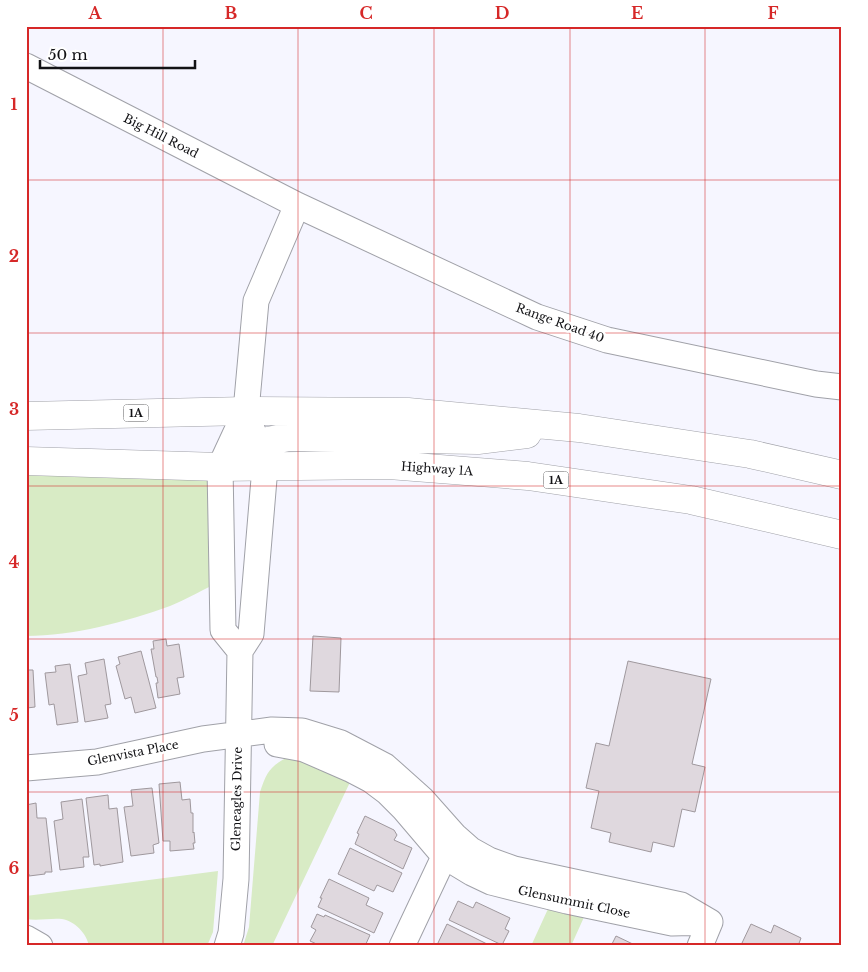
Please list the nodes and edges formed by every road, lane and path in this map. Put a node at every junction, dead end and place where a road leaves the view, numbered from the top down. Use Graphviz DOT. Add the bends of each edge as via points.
graph roads {
  1 [pos="26,66"];
  2 [pos="297,205"];
  3 [pos="842,387"];
  4 [pos="246,411"];
  5 [pos="26,416"];
  6 [pos="579,428"];
  7 [pos="261,455"];
  8 [pos="26,461"];
  9 [pos="220,467"];
  10 [pos="842,475"];
  11 [pos="842,535"];
  12 [pos="240,651"];
  13 [pos="238,735"];
  14 [pos="26,768"];
  15 [pos="449,845"];
  16 [pos="26,938"];
  17 [pos="40,946"];
  18 [pos="227,946"];
  19 [pos="402,946"];
  20 [pos="700,946"];
  1 -- 2 [label="street, Big Hill Road"];
  2 -- 3 [label="street, Range Road 40" via="537,317 607,340"];
  2 -- 4 [label="street, Gleneagles Drive" via="256,301"];
  4 -- 5 [label="main road, 1A"];
  4 -- 6 [label="main road, 1A" via="408,412"];
  4 -- 7 [label="street, Gleneagles Drive"];
  4 -- 9 [label="street, Gleneagles Drive"];
  6 -- 7 [label="main road" via="478,440 288,437"];
  6 -- 10 [label="main road, 1A" via="750,454"];
  7 -- 9 [label="main road, Highway 1A / 1A"];
  7 -- 11 [label="main road, Highway 1A / 1A" via="528,476 691,500"];
  7 -- 12 [label="street, Gleneagles Drive" via="251,634"];
  8 -- 9 [label="main road, Highway 1A / 1A"];
  9 -- 12 [label="street, Gleneagles Drive" via="223,630"];
  12 -- 13 [label="street, Gleneagles Drive"];
  13 -- 14 [label="street, Glenvista Place" via="203,739 96,762"];
  13 -- 15 [label="street, Glensummit Close" via="272,730 302,731 341,743 385,766 422,799"];
  13 -- 18 [label="street, Gleneagles Drive" via="236,879"];
  15 -- 19 [label="street"];
  15 -- 20 [label="street, Glensummit Close" via="471,850 506,866 680,905 710,922"];
  16 -- 17 [label="street"];
}
